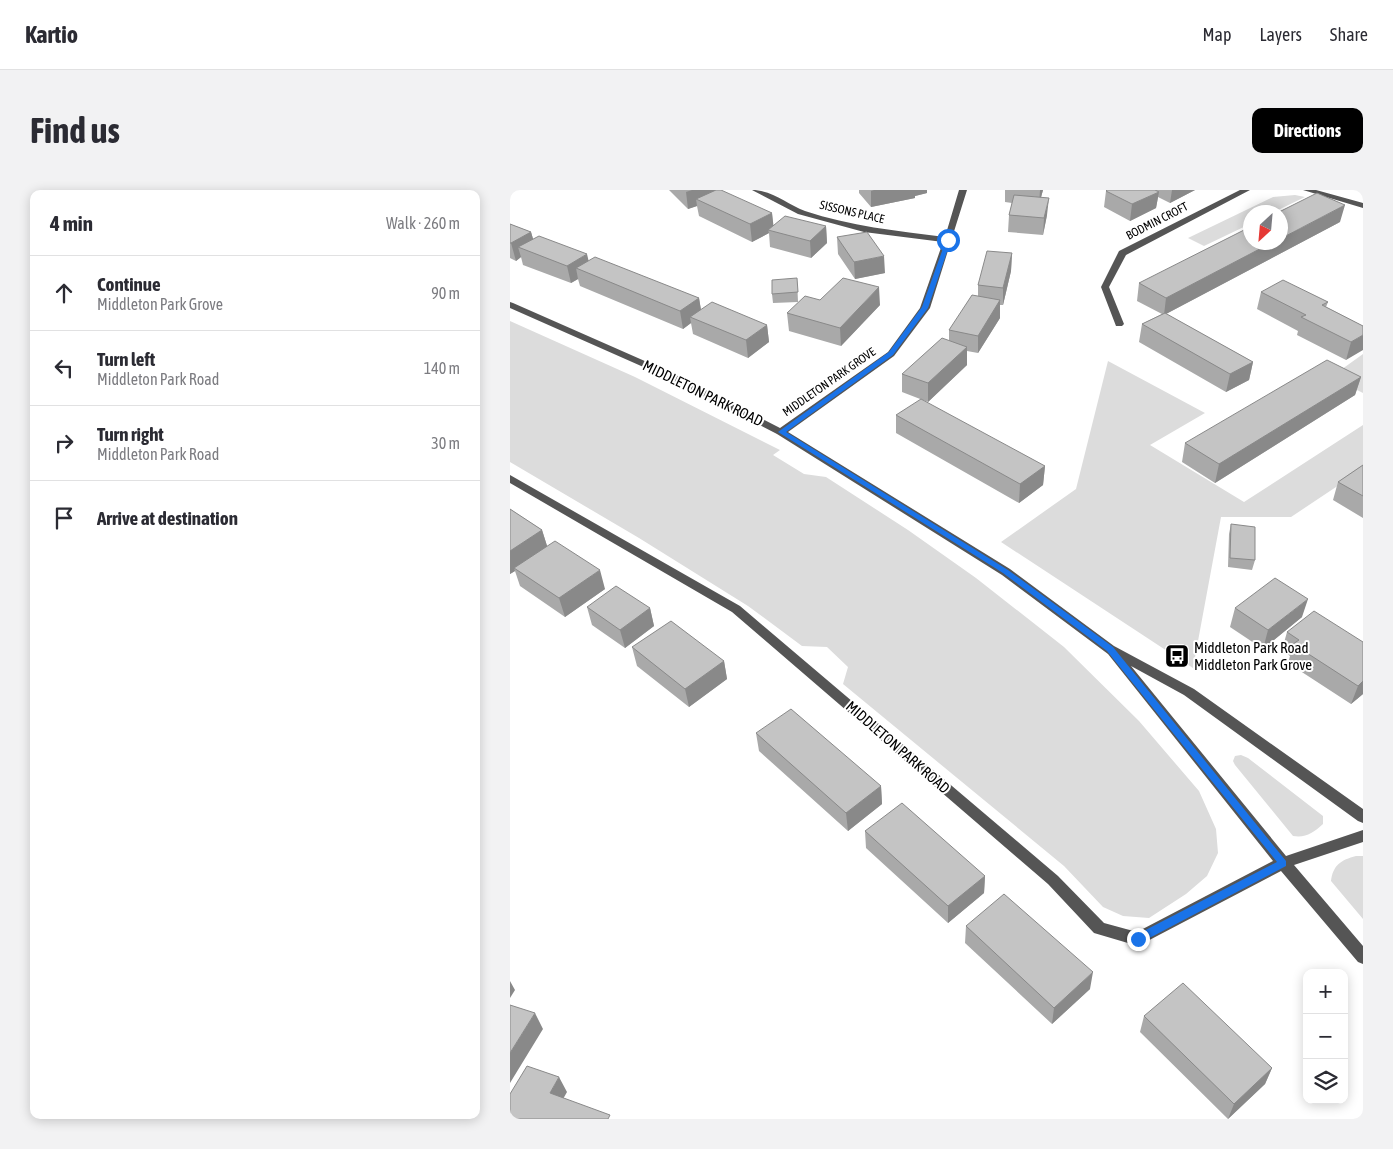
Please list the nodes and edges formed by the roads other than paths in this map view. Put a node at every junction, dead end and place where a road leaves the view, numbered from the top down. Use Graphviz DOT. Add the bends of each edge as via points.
graph roads {
  1 [pos="756,190"];
  2 [pos="962,190"];
  3 [pos="1246,190"];
  4 [pos="1307,190"];
  5 [pos="1363,206"];
  6 [pos="948,240"];
  7 [pos="510,305"];
  8 [pos="1119,324"];
  9 [pos="781,432"];
  10 [pos="510,478"];
  11 [pos="1110,649"];
  12 [pos="1363,817"];
  13 [pos="1363,836"];
  14 [pos="1283,863"];
  15 [pos="1363,957"];
  1 -- 6 [label="street, SISSONS PLACE" via="801,212 868,230"];
  2 -- 6 [label="street, MIDDLETON PARK GROVE"];
  3 -- 8 [label="street, BODMIN CROFT" via="1122,253 1105,287"];
  4 -- 5 [label="street"];
  6 -- 9 [label="street, MIDDLETON PARK GROVE" via="925,308 891,354"];
  7 -- 9 [label="street, MIDDLETON PARK ROAD" via="669,375"];
  9 -- 11 [label="street, MIDDLETON PARK ROAD" via="1006,572"];
  10 -- 14 [label="street, MIDDLETON PARK ROAD" via="736,609 1053,880 1099,928 1138,939"];
  11 -- 12 [label="street, MIDDLETON PARK ROAD" via="1189,692"];
  11 -- 14 [label="street, MIDDLETON PARK ROAD"];
  13 -- 14 [label="street, MIDDLETON PARK ROAD"];
  14 -- 15 [label="street, MIDDLETON PARK ROAD"];
}
